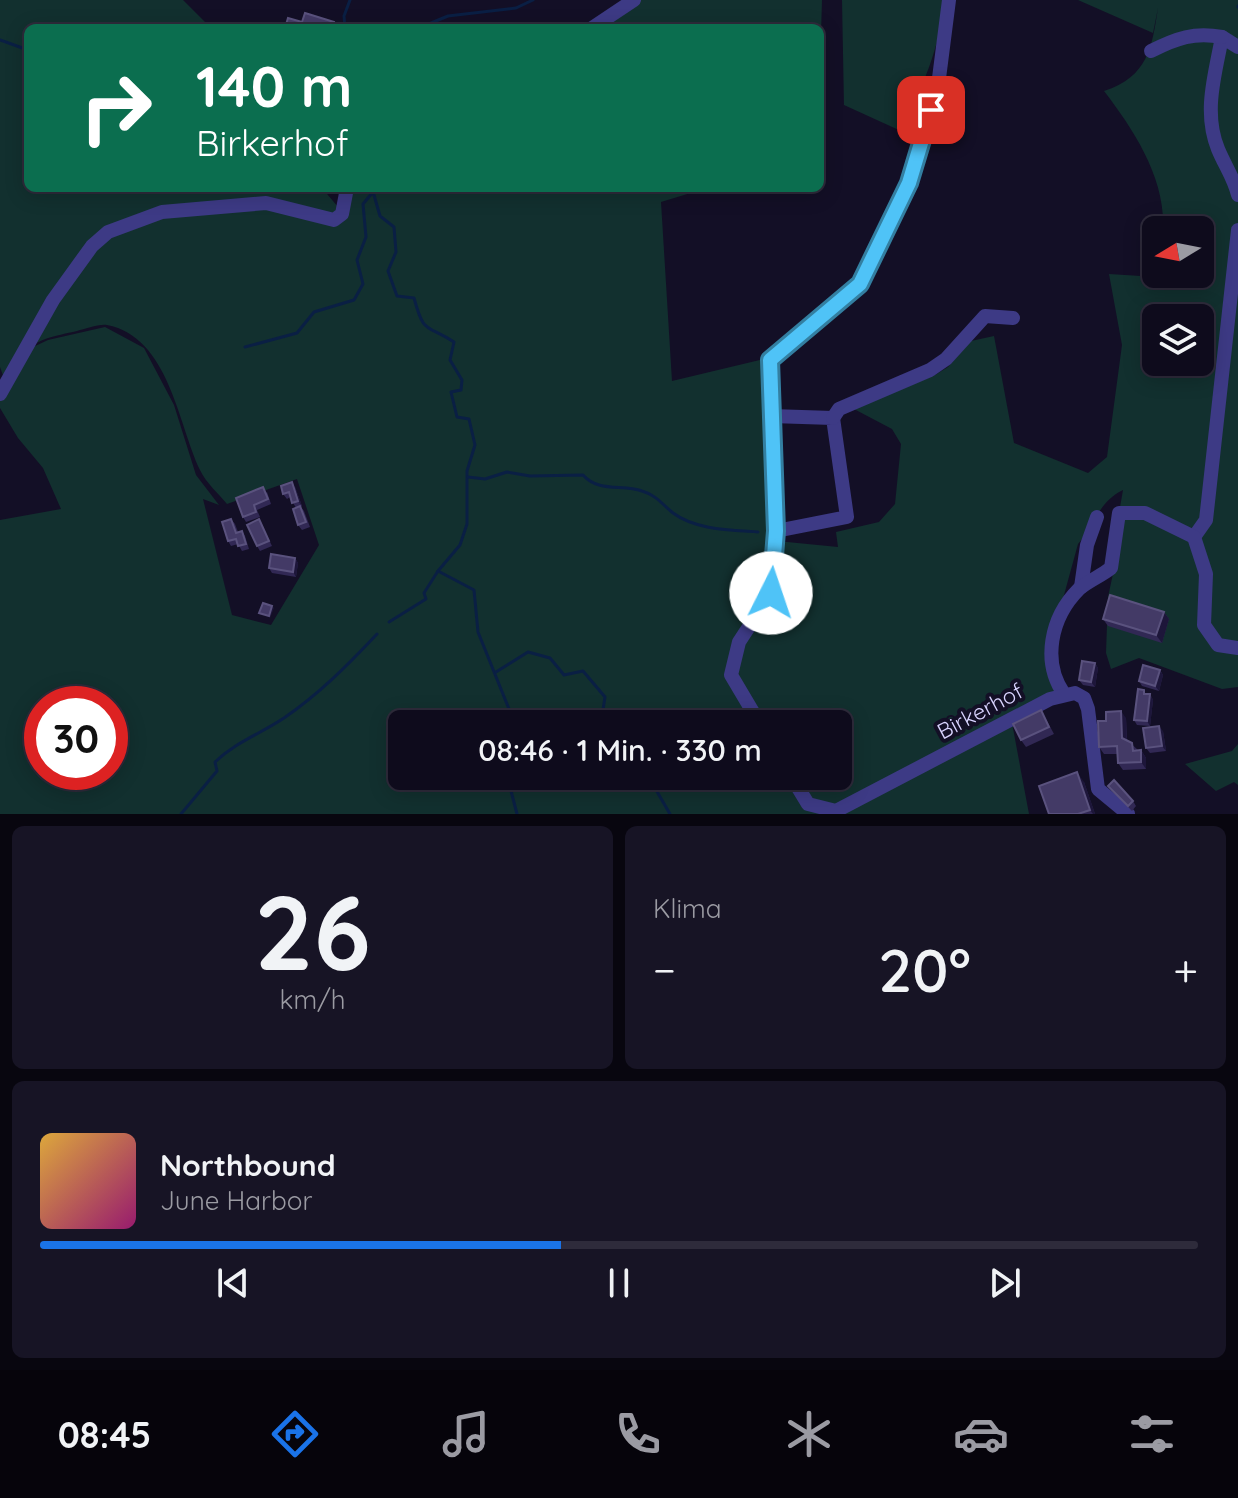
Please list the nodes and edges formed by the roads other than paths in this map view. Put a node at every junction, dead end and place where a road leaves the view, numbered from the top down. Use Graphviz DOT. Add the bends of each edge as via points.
graph roads {
  1 [pos="634,0"];
  2 [pos="949,0"];
  3 [pos="598,24"];
  4 [pos="1222,37"];
  5 [pos="1238,47"];
  6 [pos="1151,51"];
  7 [pos="346,192"];
  8 [pos="1238,195"];
  9 [pos="1238,230"];
  10 [pos="1013,318"];
  11 [pos="0,394"];
  12 [pos="771,416"];
  13 [pos="833,418"];
  14 [pos="1097,517"];
  15 [pos="776,531"];
  16 [pos="1194,537"];
  17 [pos="1081,587"];
  18 [pos="1238,648"];
  19 [pos="1064,694"];
  20 [pos="752,710"];
  21 [pos="800,790"];
  22 [pos="1128,814"];
  1 -- 3 [label="street"];
  2 -- 12 [label="street" via="938,86 909,183 860,284 770,360"];
  4 -- 5 [label="street"];
  4 -- 6 [label="street" via="1180,36"];
  4 -- 8 [label="street" via="1209,107 1218,150"];
  7 -- 11 [label="street" via="342,214 334,220 266,203 162,212 108,232 53,300"];
  9 -- 16 [label="street" via="1206,520"];
  10 -- 13 [label="street" via="985,316 930,370 839,409"];
  12 -- 13 [label="street"];
  12 -- 15 [label="street"];
  13 -- 15 [label="street" via="847,517"];
  14 -- 17 [label="street"];
  15 -- 20 [label="street" via="771,593 739,642 731,675"];
  16 -- 17 [label="street" via="1145,513 1119,513 1111,568"];
  16 -- 18 [label="street" via="1206,574 1204,625 1218,645"];
  17 -- 19 [label="street" via="1059,621 1048,657 1052,677"];
  19 -- 21 [label="street, Birkerhof" via="836,811 808,804"];
  19 -- 22 [label="street" via="1084,698 1098,789"];
}
